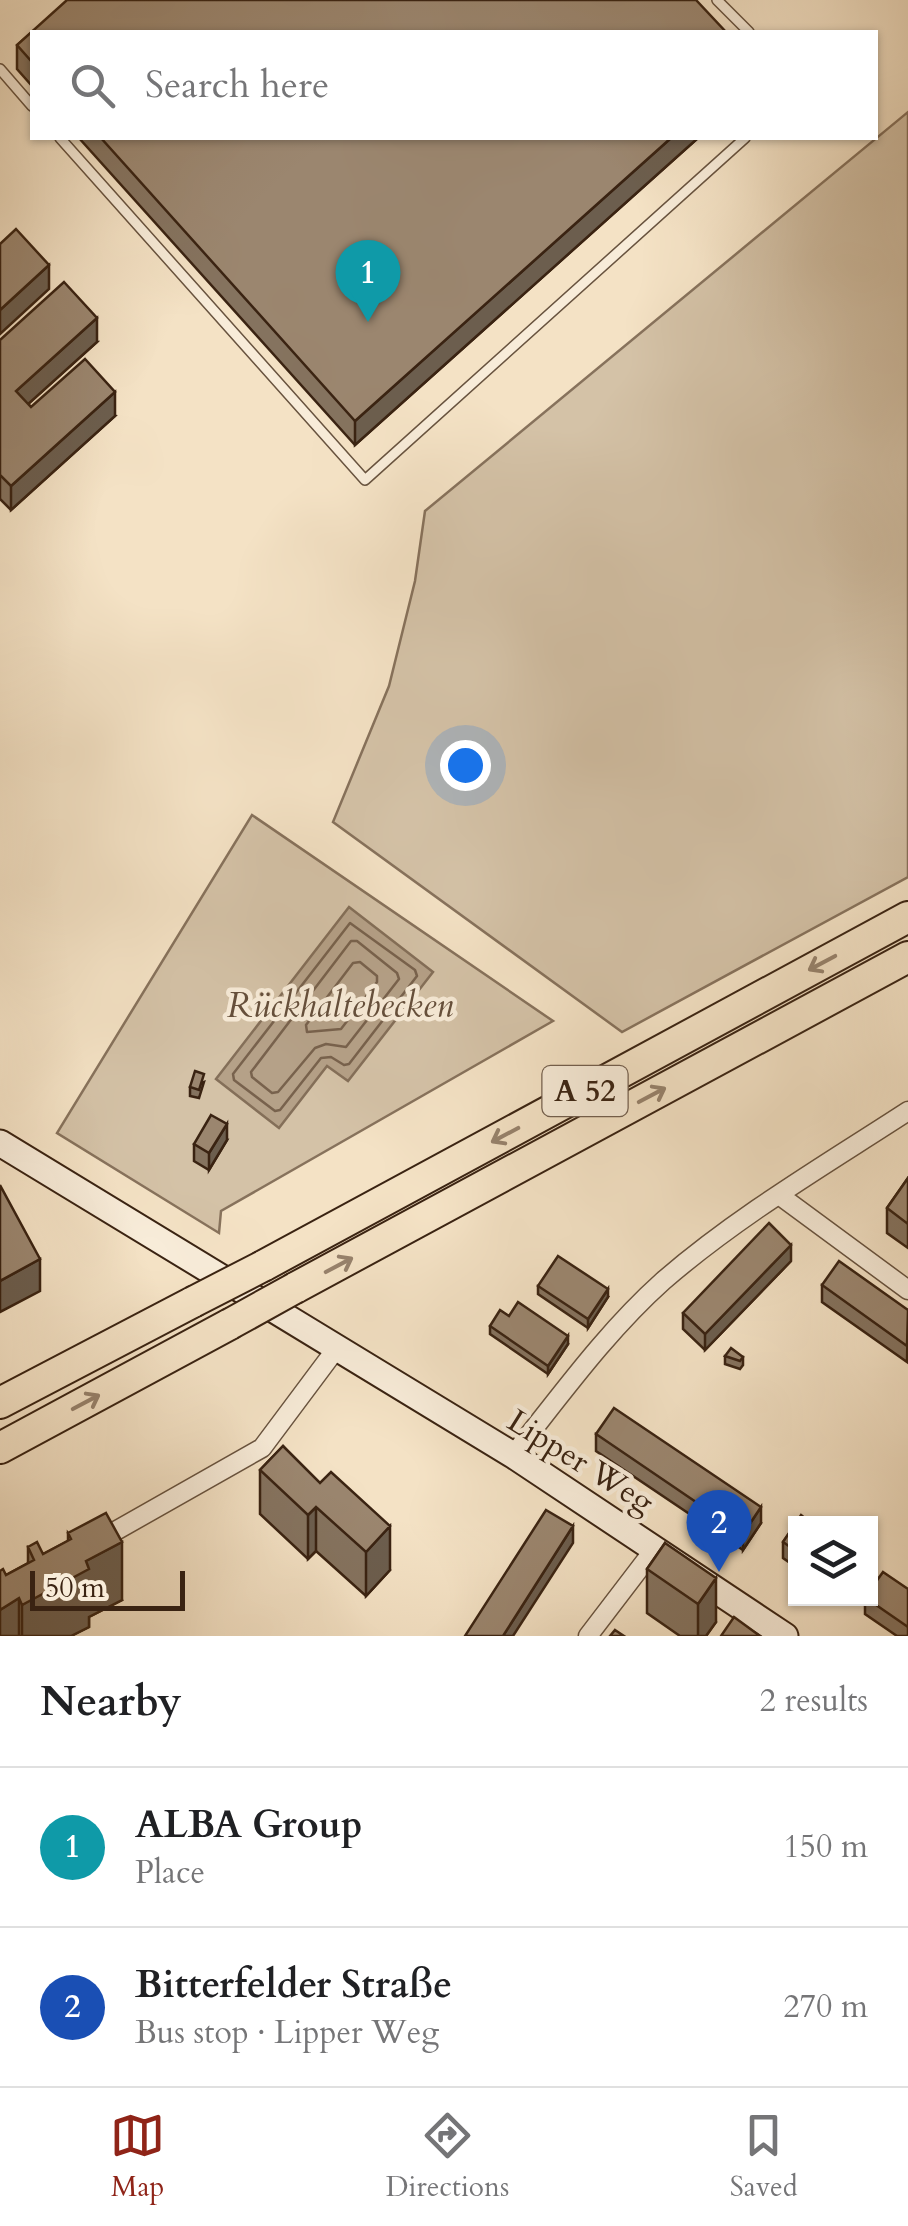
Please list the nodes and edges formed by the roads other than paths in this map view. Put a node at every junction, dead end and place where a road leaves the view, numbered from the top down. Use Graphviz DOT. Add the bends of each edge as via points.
graph roads {
  1 [pos="717,0"];
  2 [pos="747,30"];
  3 [pos="0,70"];
  4 [pos="30,104"];
  5 [pos="62,140"];
  6 [pos="743,140"];
  7 [pos="908,917"];
  8 [pos="908,957"];
  9 [pos="908,1112"];
  10 [pos="0,1143"];
  11 [pos="778,1196"];
  12 [pos="908,1290"];
  13 [pos="336,1349"];
  14 [pos="0,1403"];
  15 [pos="0,1448"];
  16 [pos="513,1455"];
  17 [pos="656,1547"];
  18 [pos="82,1550"];
  19 [pos="588,1636"];
  20 [pos="786,1636"];
  1 -- 2 [label="lane"];
  3 -- 4 [label="lane"];
  5 -- 6 [label="lane" via="364,480"];
  7 -- 14 [label="highway, A 52, one-way, bridge"];
  15 -- 8 [label="highway, A 52, one-way, bridge"];
  9 -- 11 [label="street"];
  10 -- 13 [label="street, Lipper Weg"];
  11 -- 12 [label="street"];
  11 -- 16 [label="street" via="661,1283"];
  13 -- 16 [label="street, Lipper Weg"];
  13 -- 18 [label="street" via="262,1448"];
  16 -- 17 [label="street, Lipper Weg"];
  17 -- 19 [label="street"];
  17 -- 20 [label="street, Lipper Weg"];
}
